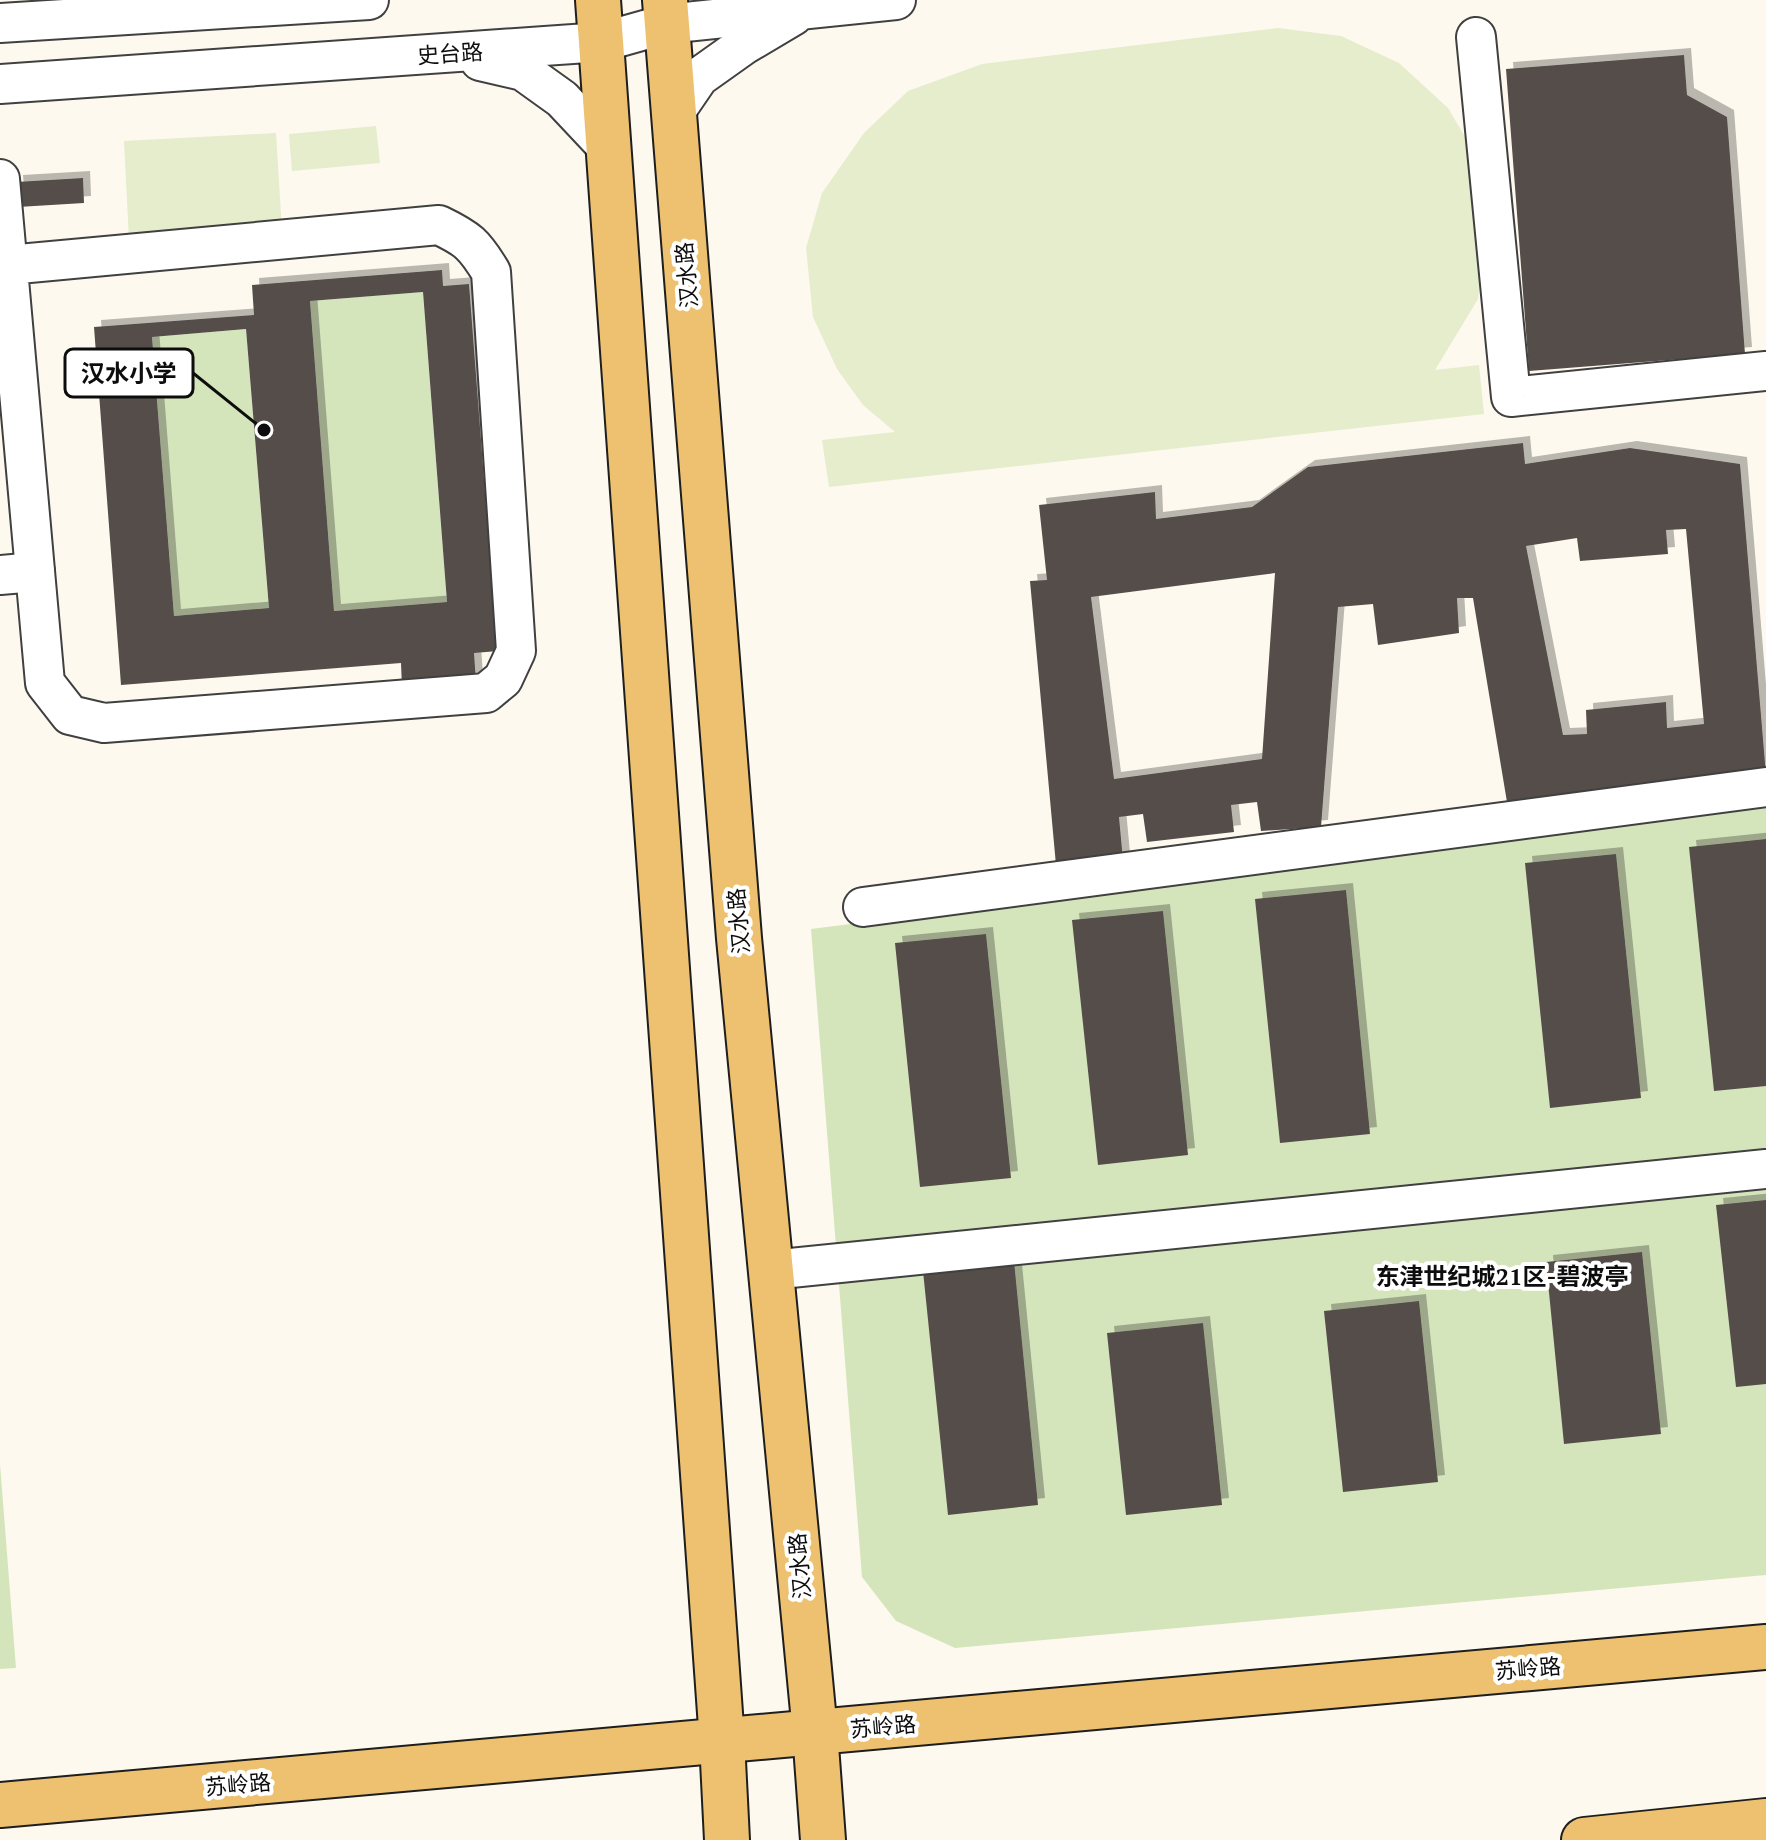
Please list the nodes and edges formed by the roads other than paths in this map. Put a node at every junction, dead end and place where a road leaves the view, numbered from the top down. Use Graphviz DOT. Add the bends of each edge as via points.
graph roads {
  1 [pos="369,0"];
  2 [pos="896,0"];
  3 [pos="804,10"];
  4 [pos="666,12"];
  5 [pos="600,21"];
  6 [pos="0,23"];
  7 [pos="1476,37"];
  8 [pos="442,53"];
  9 [pos="0,84"];
  10 [pos="673,115"];
  11 [pos="609,149"];
  12 [pos="0,179"];
  13 [pos="8,265"];
  14 [pos="1766,371"];
  15 [pos="18,574"];
  16 [pos="1766,787"];
  17 [pos="863,907"];
  18 [pos="1766,1169"];
  19 [pos="771,1270"];
  20 [pos="1766,1647"];
  21 [pos="815,1732"];
  22 [pos="722,1741"];
  23 [pos="0,1805"];
  24 [pos="1766,1821"];
  25 [pos="727,1840"];
  26 [pos="823,1840"];
  27 [pos="1584,1840"];
  1 -- 6 [label="street"];
  2 -- 3 [label="street, 史台路"];
  3 -- 4 [label="street, 史台路"];
  3 -- 10 [label="street" via="699,77"];
  4 -- 5 [label="street, 史台路"];
  4 -- 10 [label="main road, 汉水路"];
  5 -- 8 [label="street, 史台路"];
  5 -- 11 [label="main road"];
  7 -- 14 [label="street" via="1511,397"];
  8 -- 9 [label="street, 史台路"];
  8 -- 11 [label="street" via="523,71 562,99"];
  10 -- 19 [label="main road, 汉水路"];
  11 -- 22 [label="main road"];
  12 -- 13 [label="street"];
  13 -- 15 [label="street"];
  13 -- 15 [label="street" via="439,225 477,248 491,272 516,651 503,679 486,693 104,723 70,715 45,683"];
  16 -- 17 [label="street"];
  18 -- 19 [label="street"];
  19 -- 21 [label="main road, 汉水路"];
  20 -- 21 [label="main road, 苏岭路"];
  21 -- 22 [label="main road, 苏岭路"];
  21 -- 26 [label="main road, 汉水路"];
  22 -- 23 [label="main road, 苏岭路"];
  22 -- 25 [label="main road"];
  24 -- 27 [label="main road"];
}
